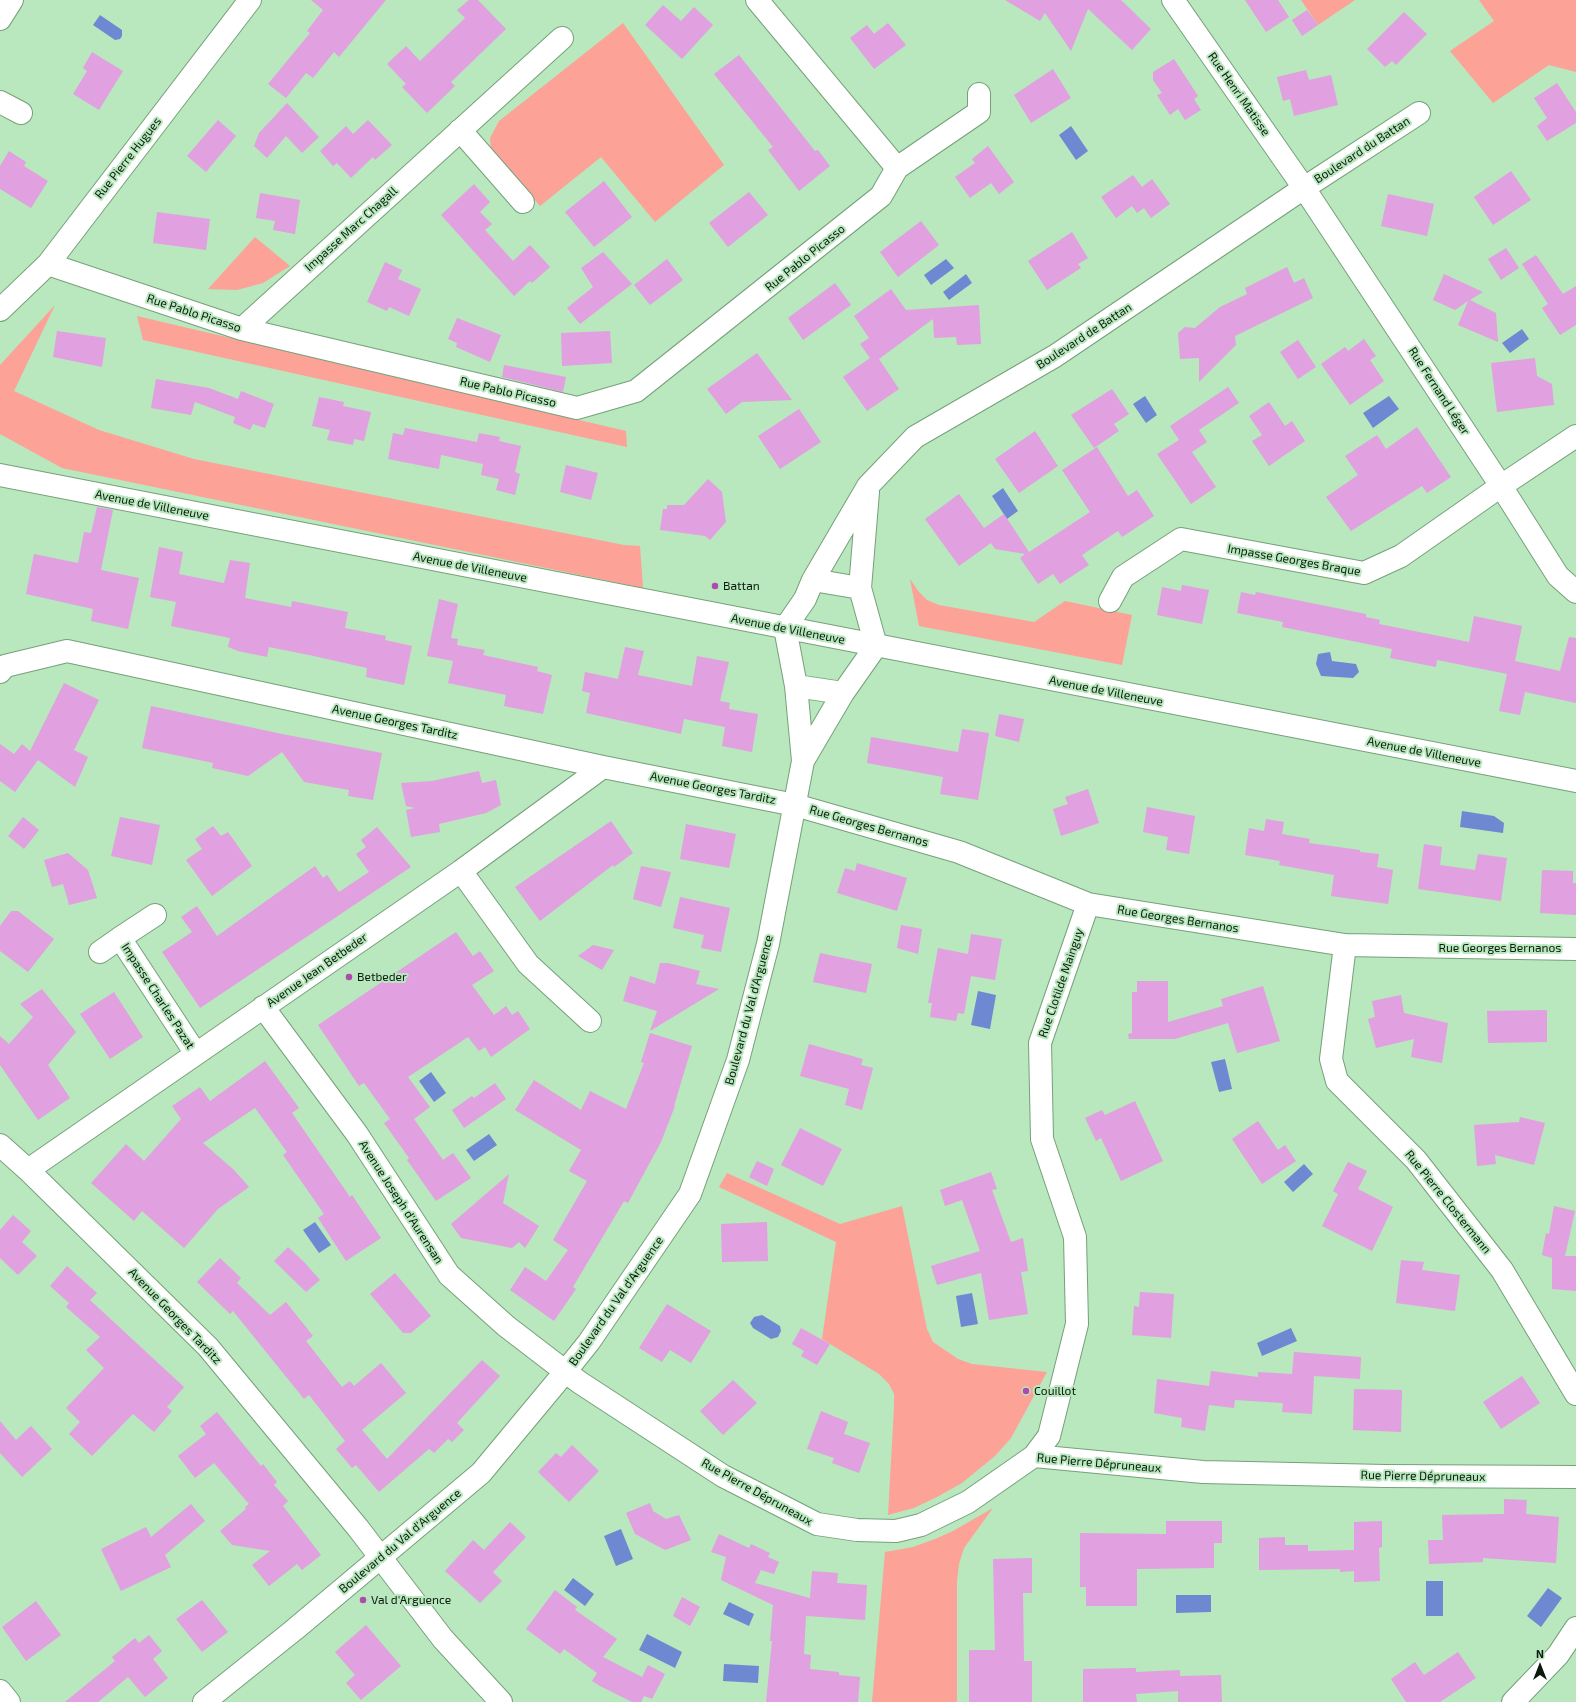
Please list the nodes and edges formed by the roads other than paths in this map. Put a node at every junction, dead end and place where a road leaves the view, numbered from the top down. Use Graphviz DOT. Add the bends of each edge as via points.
graph roads {
  1 [pos="12,0"];
  2 [pos="250,0"];
  3 [pos="757,0"];
  4 [pos="1173,0"];
  5 [pos="0,19"];
  6 [pos="562,38"];
  7 [pos="979,94"];
  8 [pos="0,102"];
  9 [pos="21,113"];
  10 [pos="1419,113"];
  11 [pos="460,130"];
  12 [pos="897,168"];
  13 [pos="1304,188"];
  14 [pos="523,202"];
  15 [pos="48,264"];
  16 [pos="0,310"];
  17 [pos="242,329"];
  18 [pos="1576,436"];
  19 [pos="0,476"];
  20 [pos="868,486"];
  21 [pos="1501,486"];
  22 [pos="813,580"];
  23 [pos="860,588"];
  24 [pos="1576,592"];
  25 [pos="1110,601"];
  26 [pos="785,628"];
  27 [pos="876,646"];
  28 [pos="0,672"];
  29 [pos="796,686"];
  30 [pos="843,693"];
  31 [pos="803,761"];
  32 [pos="603,767"];
  33 [pos="1576,782"];
  34 [pos="795,805"];
  35 [pos="461,870"];
  36 [pos="1088,904"];
  37 [pos="155,915"];
  38 [pos="120,938"];
  39 [pos="1345,945"];
  40 [pos="1576,949"];
  41 [pos="100,952"];
  42 [pos="263,1007"];
  43 [pos="590,1021"];
  44 [pos="196,1054"];
  45 [pos="0,1145"];
  46 [pos="28,1170"];
  47 [pos="566,1372"];
  48 [pos="1576,1394"];
  49 [pos="1034,1456"];
  50 [pos="1576,1477"];
  51 [pos="381,1557"];
  52 [pos="1576,1628"];
  53 [pos="0,1691"];
  54 [pos="9,1702"];
  55 [pos="204,1702"];
  56 [pos="501,1702"];
  57 [pos="1513,1702"];
  1 -- 5 [label="street"];
  2 -- 15 [label="street, Rue Pierre Hugues"];
  3 -- 12 [label="street"];
  4 -- 13 [label="street, Rue Henri Matisse"];
  6 -- 11 [label="street, Impasse Marc Chagall"];
  7 -- 12 [label="street, Rue Pablo Picasso" via="979,112"];
  8 -- 9 [label="street"];
  10 -- 13 [label="street, Boulevard du Battan"];
  11 -- 14 [label="street"];
  11 -- 17 [label="street, Impasse Marc Chagall"];
  12 -- 17 [label="street, Rue Pablo Picasso" via="881,196 636,391 577,408"];
  13 -- 20 [label="street, Boulevard de Battan" via="1055,356 915,437"];
  13 -- 21 [label="street, Rue Fernand Léger"];
  15 -- 16 [label="street, Rue Pierre Hugues"];
  15 -- 17 [label="street, Rue Pablo Picasso"];
  18 -- 21 [label="street, Impasse Georges Braque"];
  19 -- 26 [label="street, Avenue de Villeneuve"];
  20 -- 22 [label="street, Boulevard de Battan"];
  20 -- 23 [label="street"];
  21 -- 24 [label="street, Rue Fernand Léger" via="1558,576"];
  21 -- 25 [label="street, Impasse Georges Braque" via="1401,556 1364,573 1181,540 1123,577"];
  22 -- 23 [label="street"];
  22 -- 26 [label="street, Boulevard de Battan" via="806,599"];
  23 -- 27 [label="street"];
  26 -- 27 [label="street, Avenue de Villeneuve"];
  26 -- 29 [label="street"];
  27 -- 30 [label="street"];
  27 -- 33 [label="street, Avenue de Villeneuve"];
  28 -- 32 [label="street, Avenue Georges Tarditz" via="5,666 67,651"];
  29 -- 30 [label="street"];
  29 -- 31 [label="street"];
  30 -- 31 [label="street"];
  31 -- 34 [label="street, Boulevard du Val d'Arguence"];
  32 -- 34 [label="street, Avenue Georges Tarditz"];
  32 -- 35 [label="street, Avenue Jean Betbeder"];
  34 -- 36 [label="street, Rue Georges Bernanos" via="959,852"];
  34 -- 47 [label="street, Boulevard du Val d'Arguence" via="768,944 738,1060 690,1194"];
  35 -- 42 [label="street, Avenue Jean Betbeder"];
  35 -- 43 [label="street" via="528,964"];
  36 -- 39 [label="street, Rue Georges Bernanos"];
  36 -- 49 [label="street, Rue Clotilde Mainguy" via="1040,1043 1042,1139 1075,1237 1077,1324 1049,1436"];
  37 -- 38 [label="street, Impasse Charles Pazat"];
  38 -- 41 [label="street, Impasse Charles Pazat"];
  38 -- 44 [label="street, Impasse Charles Pazat"];
  39 -- 40 [label="street, Rue Georges Bernanos"];
  39 -- 48 [label="street, Rue Pierre Clostermann" via="1331,1059 1337,1081 1416,1160 1502,1270"];
  42 -- 44 [label="street, Avenue Jean Betbeder"];
  42 -- 47 [label="street, Avenue Joseph d'Aurensan" via="357,1134 449,1275 506,1326"];
  44 -- 46 [label="street, Avenue Jean Betbeder"];
  45 -- 46 [label="street, Avenue Georges Tarditz"];
  46 -- 51 [label="street, Avenue Georges Tarditz" via="208,1346"];
  47 -- 49 [label="street, Rue Pierre Dépruneaux" via="722,1476 817,1524 896,1532 920,1525 968,1502"];
  47 -- 51 [label="street, Boulevard du Val d'Arguence" via="481,1473"];
  49 -- 50 [label="street, Rue Pierre Dépruneaux" via="1203,1472"];
  51 -- 55 [label="street, Boulevard du Val d'Arguence"];
  51 -- 56 [label="street, Avenue Georges Tarditz" via="443,1640"];
  52 -- 57 [label="street" via="1558,1655"];
  53 -- 54 [label="street"];
}
